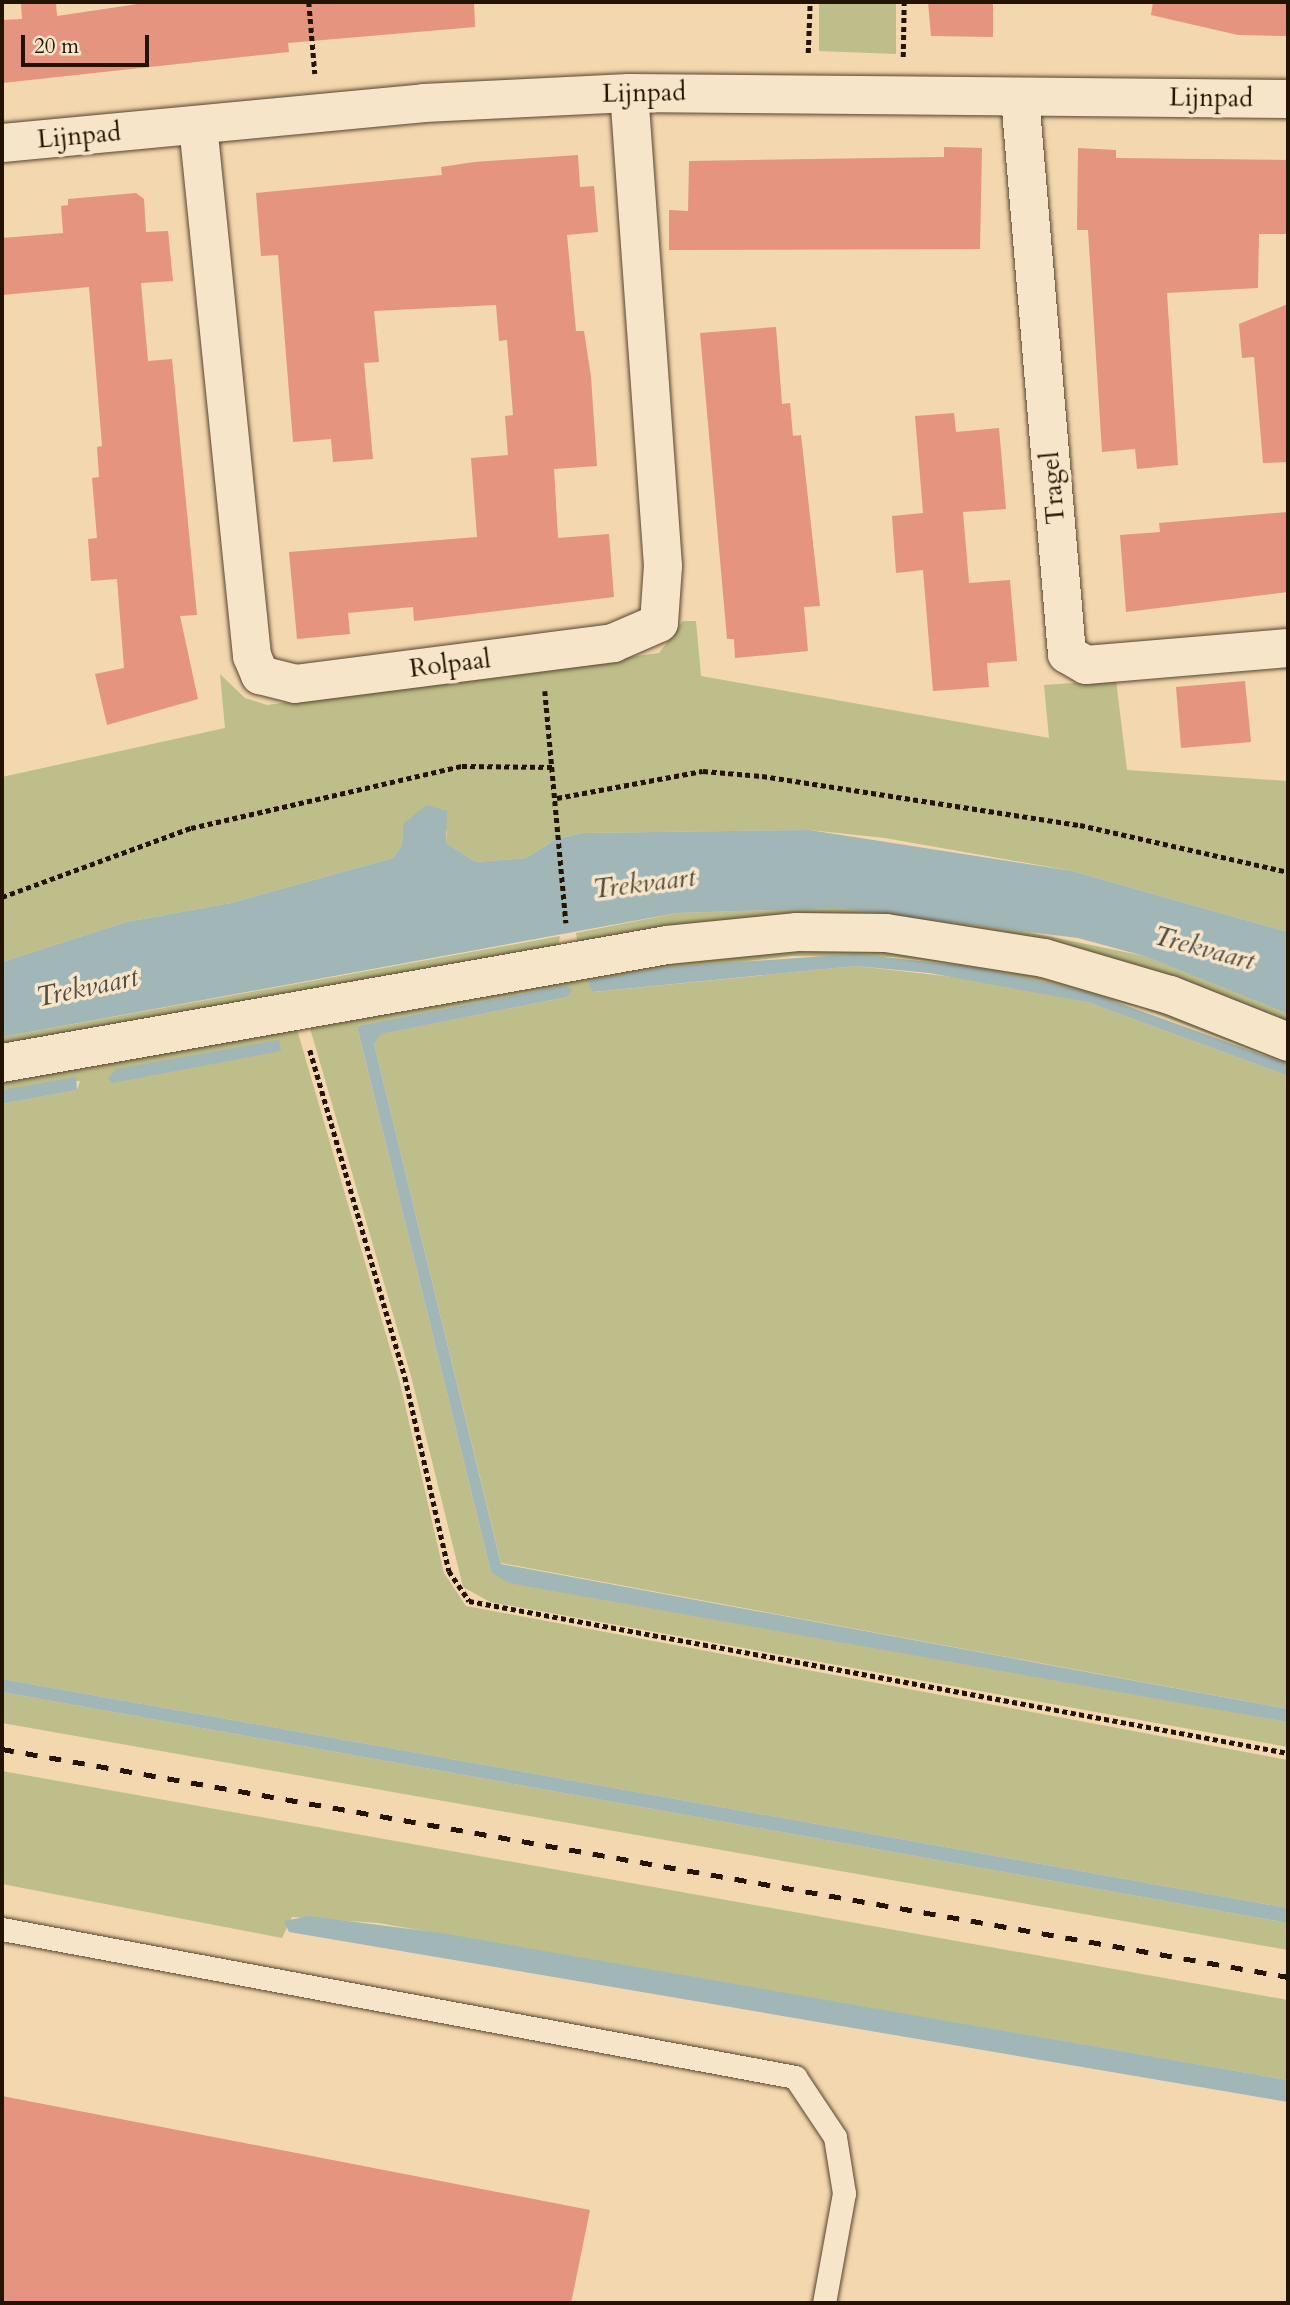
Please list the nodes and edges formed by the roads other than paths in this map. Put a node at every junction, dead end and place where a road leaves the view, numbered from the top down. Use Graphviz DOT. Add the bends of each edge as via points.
graph roads {
  1 [pos="629,93"];
  2 [pos="1020,97"];
  3 [pos="1288,99"];
  4 [pos="198,125"];
  5 [pos="2,143"];
  6 [pos="1288,648"];
  7 [pos="1288,1042"];
  8 [pos="2,1063"];
  9 [pos="2,1929"];
  10 [pos="824,2303"];
  1 -- 2 [label="street, Lijnpad"];
  1 -- 4 [label="street, Lijnpad"];
  1 -- 4 [label="street, Rolpaal" via="665,607 659,623 640,636 295,684 260,675 252,656"];
  2 -- 3 [label="street, Lijnpad"];
  2 -- 6 [label="street, Tragel" via="1067,654 1086,665"];
  4 -- 5 [label="street, Lijnpad"];
  7 -- 8 [label="street" via="1170,995 1067,964 864,932 667,945"];
  9 -- 10 [label="lane" via="795,2077 835,2137 844,2193"];
}
